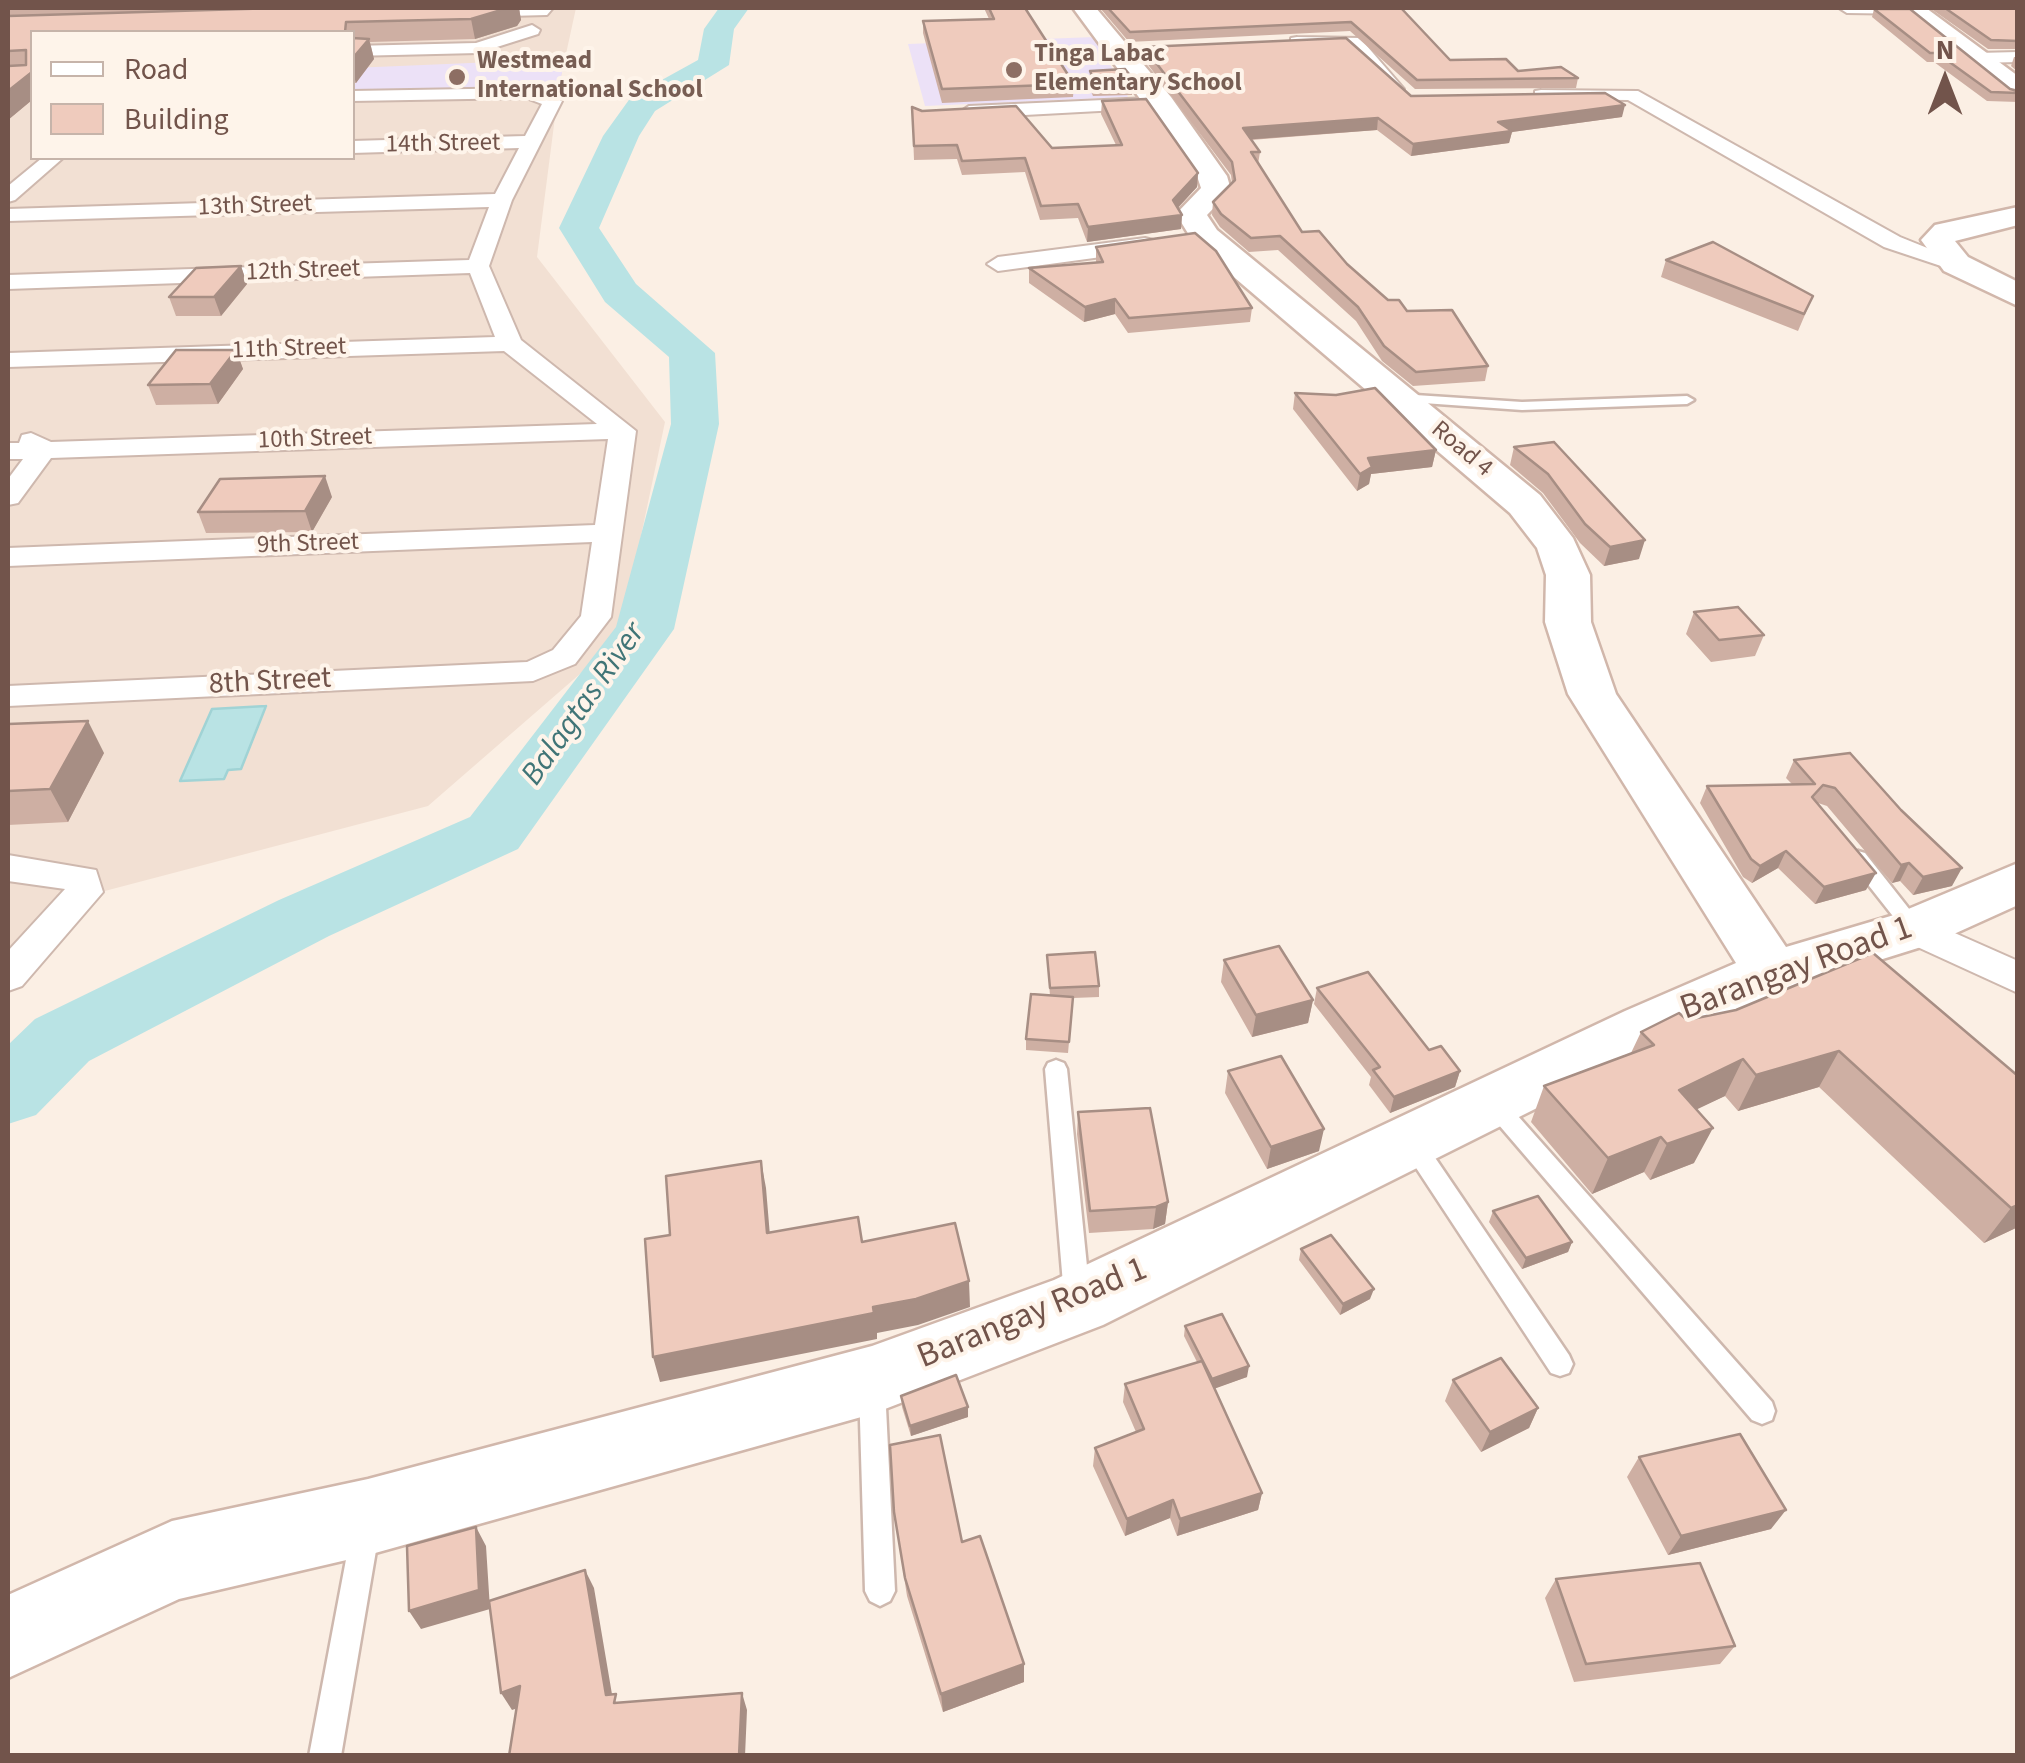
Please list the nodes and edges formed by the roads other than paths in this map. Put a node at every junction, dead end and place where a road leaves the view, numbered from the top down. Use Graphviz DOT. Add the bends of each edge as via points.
graph roads {
  1 [pos="1084,8"];
  2 [pos="1846,8"];
  3 [pos="1912,8"];
  4 [pos="547,10"];
  5 [pos="450,13"];
  6 [pos="532,30"];
  7 [pos="1269,43"];
  8 [pos="355,50"];
  9 [pos="2015,76"];
  10 [pos="355,96"];
  11 [pos="1526,96"];
  12 [pos="1409,99"];
  13 [pos="1161,103"];
  14 [pos="942,113"];
  15 [pos="534,142"];
  16 [pos="355,147"];
  17 [pos="51,160"];
  18 [pos="8,196"];
  19 [pos="502,200"];
  20 [pos="8,214"];
  21 [pos="2018,216"];
  22 [pos="1199,248"];
  23 [pos="998,264"];
  24 [pos="1956,264"];
  25 [pos="478,266"];
  26 [pos="8,282"];
  27 [pos="2018,296"];
  28 [pos="510,344"];
  29 [pos="8,360"];
  30 [pos="1400,398"];
  31 [pos="1687,400"];
  32 [pos="8,426"];
  33 [pos="623,430"];
  34 [pos="44,449"];
  35 [pos="8,451"];
  36 [pos="8,498"];
  37 [pos="608,533"];
  38 [pos="8,557"];
  39 [pos="8,696"];
  40 [pos="1848,846"];
  41 [pos="8,868"];
  42 [pos="2018,882"];
  43 [pos="1914,929"];
  44 [pos="1772,972"];
  45 [pos="8,976"];
  46 [pos="2018,978"];
  47 [pos="1056,1069"];
  48 [pos="1494,1104"];
  49 [pos="1410,1139"];
  50 [pos="1078,1303"];
  51 [pos="1560,1364"];
  52 [pos="872,1380"];
  53 [pos="1762,1411"];
  54 [pos="368,1517"];
  55 [pos="880,1591"];
  56 [pos="8,1636"];
  57 [pos="324,1756"];
  1 -- 13 [label="street" via="1125,50"];
  2 -- 3 [label="street"];
  3 -- 9 [label="street" via="1978,58"];
  4 -- 5 [label="street"];
  6 -- 8 [label="street" via="478,48"];
  7 -- 12 [label="street" via="1350,40"];
  10 -- 15 [label="street" via="528,93 553,101"];
  11 -- 24 [label="street" via="1632,95 1892,242"];
  13 -- 14 [label="street"];
  13 -- 22 [label="street" via="1216,190 1191,214"];
  15 -- 16 [label="street, 14th Street"];
  15 -- 19 [label="street"];
  17 -- 18 [label="street"];
  19 -- 20 [label="street, 13th Street"];
  19 -- 25 [label="street"];
  21 -- 24 [label="street" via="1946,232 1939,247"];
  22 -- 23 [label="street"];
  22 -- 30 [label="street, Road 4"];
  24 -- 27 [label="street"];
  25 -- 26 [label="street, 12th Street"];
  25 -- 28 [label="street"];
  28 -- 29 [label="street, 11th Street"];
  28 -- 33 [label="street"];
  30 -- 31 [label="lane" via="1522,406"];
  30 -- 44 [label="street, Road 4" via="1525,504 1558,547 1568,575 1568,622 1592,694"];
  32 -- 34 [label="street"];
  33 -- 34 [label="street, 10th Street"];
  33 -- 37 [label="street"];
  34 -- 35 [label="street, 10th Street"];
  34 -- 36 [label="street"];
  37 -- 38 [label="street, 9th Street"];
  37 -- 39 [label="street, 8th Street" via="596,618 564,657 533,670"];
  40 -- 43 [label="lane"];
  41 -- 45 [label="street" via="83,879 84,892"];
  42 -- 43 [label="street, Barangay Road 1"];
  43 -- 44 [label="street, Barangay Road 1"];
  43 -- 46 [label="street"];
  44 -- 48 [label="street, Barangay Road 1"];
  47 -- 50 [label="lane"];
  48 -- 49 [label="street, Barangay Road 1"];
  48 -- 53 [label="lane"];
  49 -- 50 [label="street, Barangay Road 1"];
  49 -- 51 [label="lane"];
  50 -- 52 [label="street, Barangay Road 1"];
  52 -- 54 [label="street, Barangay Road 1"];
  52 -- 55 [label="lane"];
  54 -- 56 [label="street, Barangay Road 1" via="172,1561"];
  54 -- 57 [label="lane"];
}
